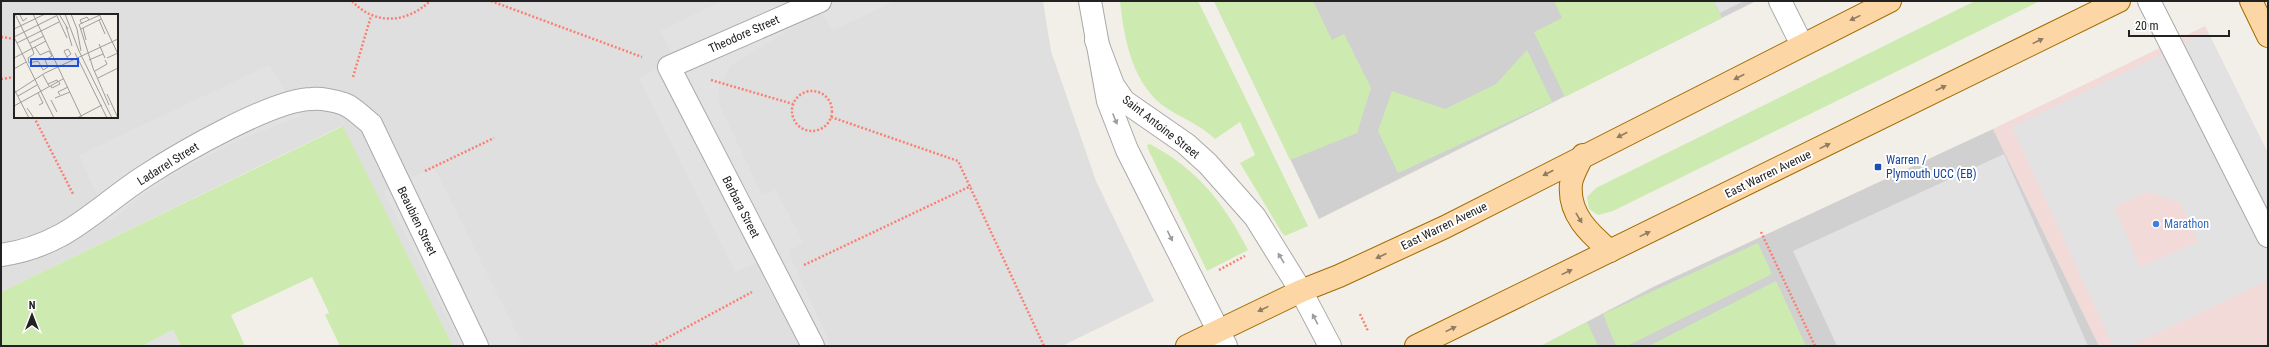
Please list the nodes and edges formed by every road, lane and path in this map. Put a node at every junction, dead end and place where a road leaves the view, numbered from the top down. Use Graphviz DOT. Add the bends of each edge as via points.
graph roads {
  1 [pos="352,1"];
  2 [pos="430,1"];
  3 [pos="491,1"];
  4 [pos="820,1"];
  5 [pos="1090,1"];
  6 [pos="1780,1"];
  7 [pos="1890,1"];
  8 [pos="2119,1"];
  9 [pos="2149,1"];
  10 [pos="2250,1"];
  11 [pos="370,16"];
  12 [pos="2268,36"];
  13 [pos="1,38"];
  14 [pos="14,39"];
  15 [pos="1096,40"];
  16 [pos="1802,45"];
  17 [pos="669,67"];
  18 [pos="14,78"];
  19 [pos="1,79"];
  20 [pos="346,104"];
  21 [pos="793,104"];
  22 [pos="831,117"];
  23 [pos="35,118"];
  24 [pos="494,138"];
  25 [pos="1582,155"];
  26 [pos="399,183"];
  27 [pos="971,186"];
  28 [pos="87,221"];
  29 [pos="1762,232"];
  30 [pos="2268,236"];
  31 [pos="1610,251"];
  32 [pos="1250,253"];
  33 [pos="1,255"];
  34 [pos="804,266"];
  35 [pos="1215,272"];
  36 [pos="757,289"];
  37 [pos="1301,291"];
  38 [pos="1360,314"];
  39 [pos="1368,331"];
  40 [pos="1222,339"];
  41 [pos="477,346"];
  42 [pos="652,346"];
  43 [pos="813,346"];
  44 [pos="1044,346"];
  45 [pos="1187,346"];
  46 [pos="1330,346"];
  47 [pos="1416,346"];
  48 [pos="1815,346"];
  1 -- 11 [label="path"];
  2 -- 11 [label="path" via="417,12 402,18 386,20"];
  3 -- 17 [label="path"];
  4 -- 17 [label="street, Theodore Street"];
  5 -- 15 [label="street, Saint Antoine Street"];
  6 -- 16 [label="street"];
  7 -- 16 [label="main road, East Warren Avenue, one-way"];
  31 -- 8 [label="main road, East Warren Avenue, one-way"];
  9 -- 30 [label="street"];
  10 -- 12 [label="main road"];
  11 -- 20 [label="path"];
  13 -- 14 [label="path"];
  37 -- 15 [label="street, Saint Antoine Street, one-way" via="1255,217 1208,164 1186,144 1124,101 1113,85"];
  15 -- 40 [label="street, Saint Antoine Street, one-way" via="1108,101 1127,150"];
  16 -- 25 [label="main road, East Warren Avenue, one-way"];
  17 -- 21 [label="path"];
  17 -- 43 [label="street, Barbara Street"];
  18 -- 19 [label="path"];
  20 -- 26 [label="street, Beaubien Street" via="370,124"];
  20 -- 28 [label="street, Ladarrel Street" via="311,98 274,107 209,139 144,176"];
  21 -- 22 [label="path" via="802,94 815,91 821,93 830,103"];
  21 -- 22 [label="path" via="792,116 795,122 805,129 824,127"];
  22 -- 27 [label="path" via="958,161"];
  23 -- 28 [label="path"];
  24 -- 26 [label="path"];
  25 -- 31 [label="main road, one-way" via="1571,184 1574,209 1587,232"];
  25 -- 37 [label="main road, East Warren Avenue, one-way" via="1445,227"];
  26 -- 41 [label="street, Beaubien Street"];
  27 -- 34 [label="path"];
  27 -- 44 [label="path"];
  28 -- 33 [label="street, Ladarrel Street" via="42,246 20,253"];
  29 -- 48 [label="path"];
  47 -- 31 [label="main road, East Warren Avenue, one-way"];
  32 -- 35 [label="path"];
  36 -- 42 [label="path"];
  37 -- 40 [label="main road, East Warren Avenue, one-way"];
  46 -- 37 [label="street, Saint Antoine Street, one-way"];
  38 -- 39 [label="path"];
  40 -- 45 [label="main road, East Warren Avenue"];
}
